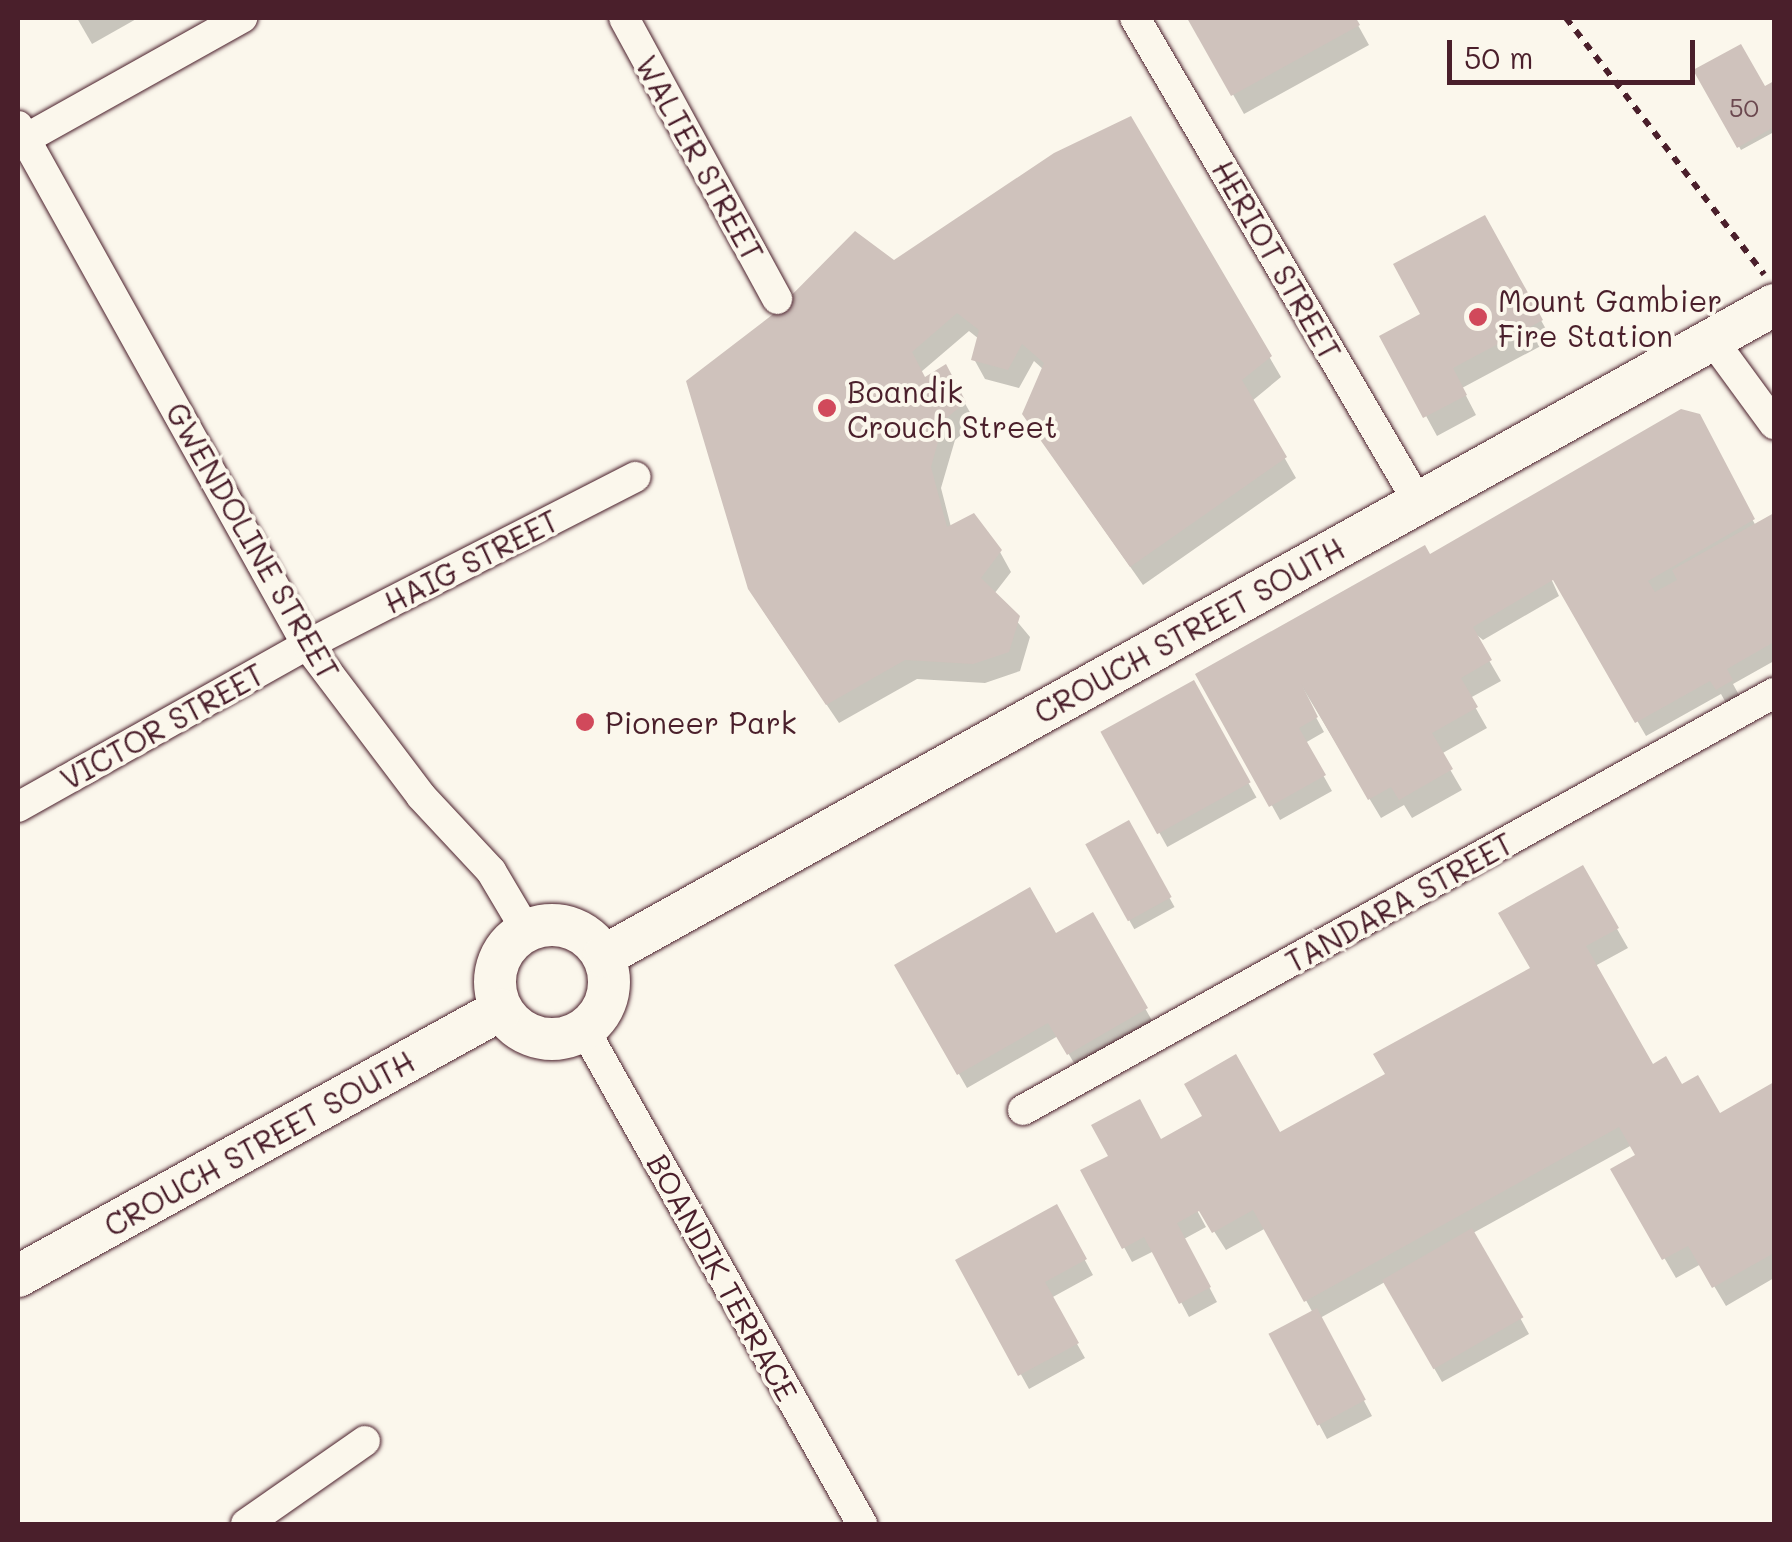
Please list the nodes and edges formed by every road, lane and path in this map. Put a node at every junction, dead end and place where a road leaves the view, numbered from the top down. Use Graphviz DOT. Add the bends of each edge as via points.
graph roads {
  1 [pos="242,18"];
  2 [pos="624,18"];
  3 [pos="1135,18"];
  4 [pos="1566,18"];
  5 [pos="20,136"];
  6 [pos="1774,287"];
  7 [pos="777,298"];
  8 [pos="1774,305"];
  9 [pos="1714,342"];
  10 [pos="1774,424"];
  11 [pos="636,477"];
  12 [pos="1418,502"];
  13 [pos="307,645"];
  14 [pos="1774,694"];
  15 [pos="18,807"];
  16 [pos="526,930"];
  17 [pos="604,956"];
  18 [pos="500,1010"];
  19 [pos="584,1030"];
  20 [pos="1023,1110"];
  21 [pos="18,1276"];
  22 [pos="366,1441"];
  23 [pos="246,1524"];
  24 [pos="862,1524"];
  1 -- 5 [label="street"];
  2 -- 7 [label="street, WALTER STREET"];
  3 -- 12 [label="street, HERIOT STREET"];
  4 -- 6 [label="path"];
  5 -- 13 [label="street, GWENDOLINE STREET"];
  8 -- 9 [label="street, CROUCH STREET SOUTH"];
  9 -- 10 [label="street"];
  9 -- 12 [label="street, CROUCH STREET SOUTH"];
  11 -- 13 [label="street, HAIG STREET"];
  12 -- 17 [label="street, CROUCH STREET SOUTH"];
  13 -- 15 [label="street, VICTOR STREET"];
  13 -- 16 [label="street, GWENDOLINE STREET" via="421,796 491,871"];
  14 -- 20 [label="street, TANDARA STREET"];
  16 -- 17 [label="street" via="567,926 588,936"];
  16 -- 18 [label="street" via="506,945 497,966"];
  17 -- 19 [label="street" via="606,999"];
  18 -- 19 [label="street" via="536,1036 558,1040"];
  18 -- 21 [label="street, CROUCH STREET SOUTH"];
  19 -- 24 [label="street, BOANDIK TERRACE"];
  22 -- 23 [label="street"];
}
